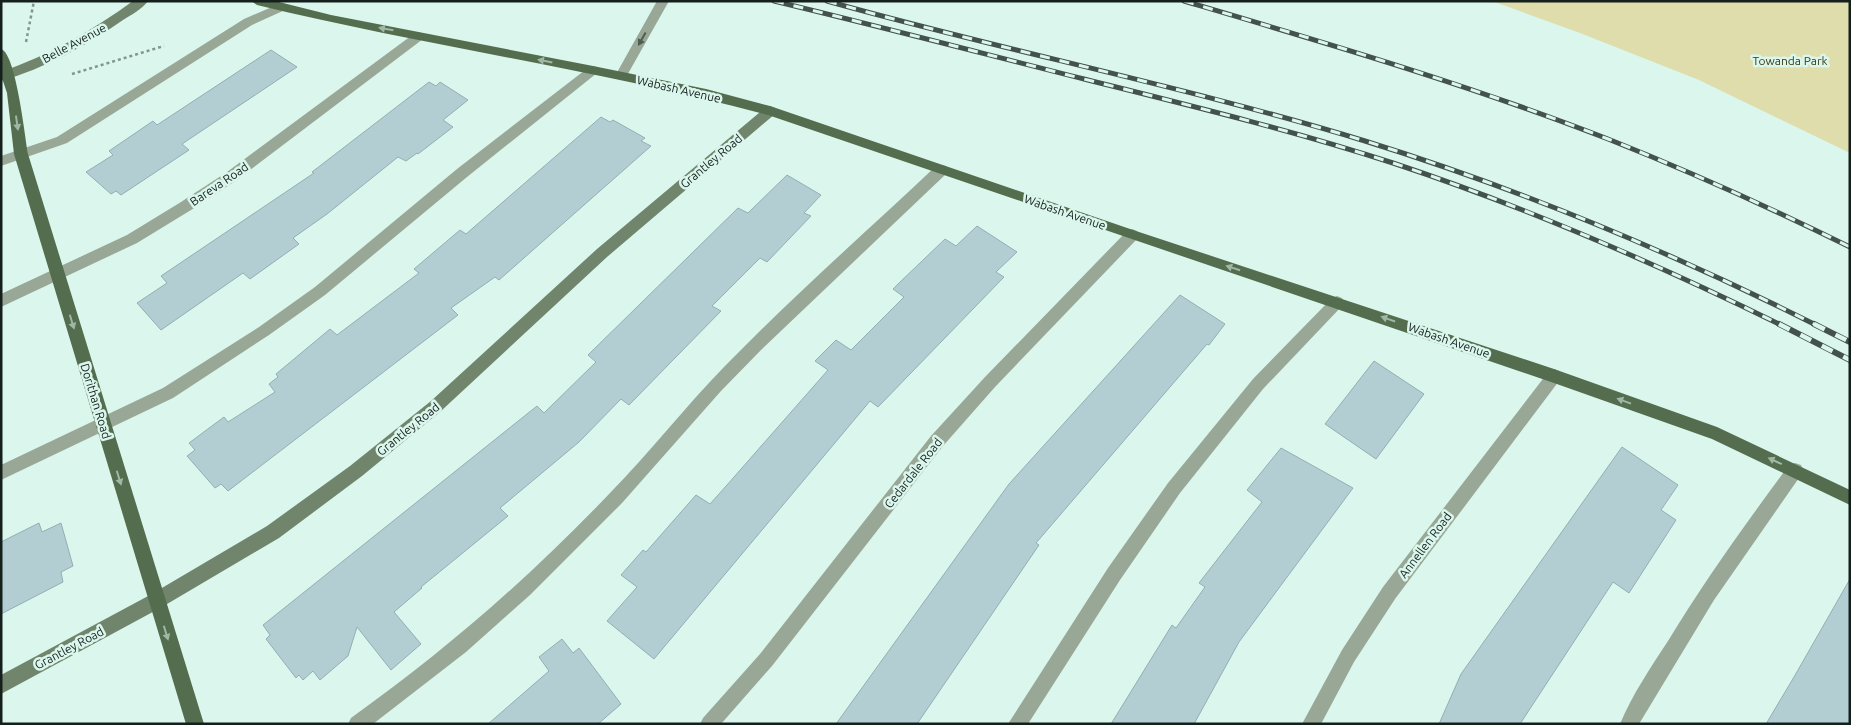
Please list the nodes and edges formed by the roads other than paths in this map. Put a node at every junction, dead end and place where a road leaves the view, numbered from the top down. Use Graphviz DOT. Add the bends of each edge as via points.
graph roads {
  1 [pos="142,1"];
  2 [pos="257,1"];
  3 [pos="663,1"];
  4 [pos="282,7"];
  5 [pos="419,36"];
  6 [pos="1,53"];
  7 [pos="593,70"];
  8 [pos="4,76"];
  9 [pos="621,76"];
  10 [pos="770,111"];
  11 [pos="22,154"];
  12 [pos="1,161"];
  13 [pos="941,170"];
  14 [pos="1132,235"];
  15 [pos="58,276"];
  16 [pos="1,301"];
  17 [pos="1337,302"];
  18 [pos="1554,376"];
  19 [pos="103,424"];
  20 [pos="1796,470"];
  21 [pos="1,473"];
  22 [pos="1850,498"];
  23 [pos="156,600"];
  24 [pos="1,684"];
  25 [pos="195,724"];
  26 [pos="357,724"];
  27 [pos="709,724"];
  28 [pos="1017,724"];
  29 [pos="1310,724"];
  30 [pos="1629,724"];
  1 -- 8 [label="street, Belle Avenue" via="59,54"];
  2 -- 4 [label="main road, Wabash Avenue"];
  3 -- 9 [label="street, one-way"];
  5 -- 4 [label="main road, Wabash Avenue, one-way"];
  4 -- 11 [label="street" via="248,22 75,133"];
  7 -- 5 [label="main road, Wabash Avenue, one-way"];
  5 -- 15 [label="street, Bareva Road" via="232,176 132,239"];
  6 -- 8 [label="main road"];
  7 -- 9 [label="main road, Wabash Avenue"];
  7 -- 19 [label="street" via="304,302 168,393"];
  8 -- 11 [label="main road, Dorithan Road, one-way" via="12,94"];
  9 -- 10 [label="main road, Wabash Avenue"];
  10 -- 13 [label="main road, Wabash Avenue"];
  10 -- 23 [label="street, Grantley Road" via="602,252 436,406 356,471 272,532"];
  11 -- 12 [label="street"];
  11 -- 15 [label="main road, Dorithan Road"];
  13 -- 14 [label="main road, Wabash Avenue"];
  13 -- 26 [label="street" via="736,365 536,580 464,643"];
  17 -- 14 [label="main road, Wabash Avenue, one-way"];
  14 -- 27 [label="street, Cedardale Road" via="937,441 766,660"];
  15 -- 16 [label="street, Bareva Road"];
  15 -- 19 [label="main road, Dorithan Road, one-way"];
  18 -- 17 [label="main road, Wabash Avenue, one-way"];
  17 -- 28 [label="street" via="1258,384 1174,488"];
  20 -- 18 [label="main road, Wabash Avenue, one-way" via="1718,434"];
  18 -- 29 [label="street, Annellen Road" via="1389,593 1348,656"];
  19 -- 21 [label="street"];
  19 -- 23 [label="main road, Dorithan Road, one-way"];
  20 -- 22 [label="main road, Wabash Avenue"];
  20 -- 30 [label="street" via="1656,675"];
  23 -- 24 [label="street, Grantley Road"];
  23 -- 25 [label="main road, Dorithan Road, one-way"];
}
